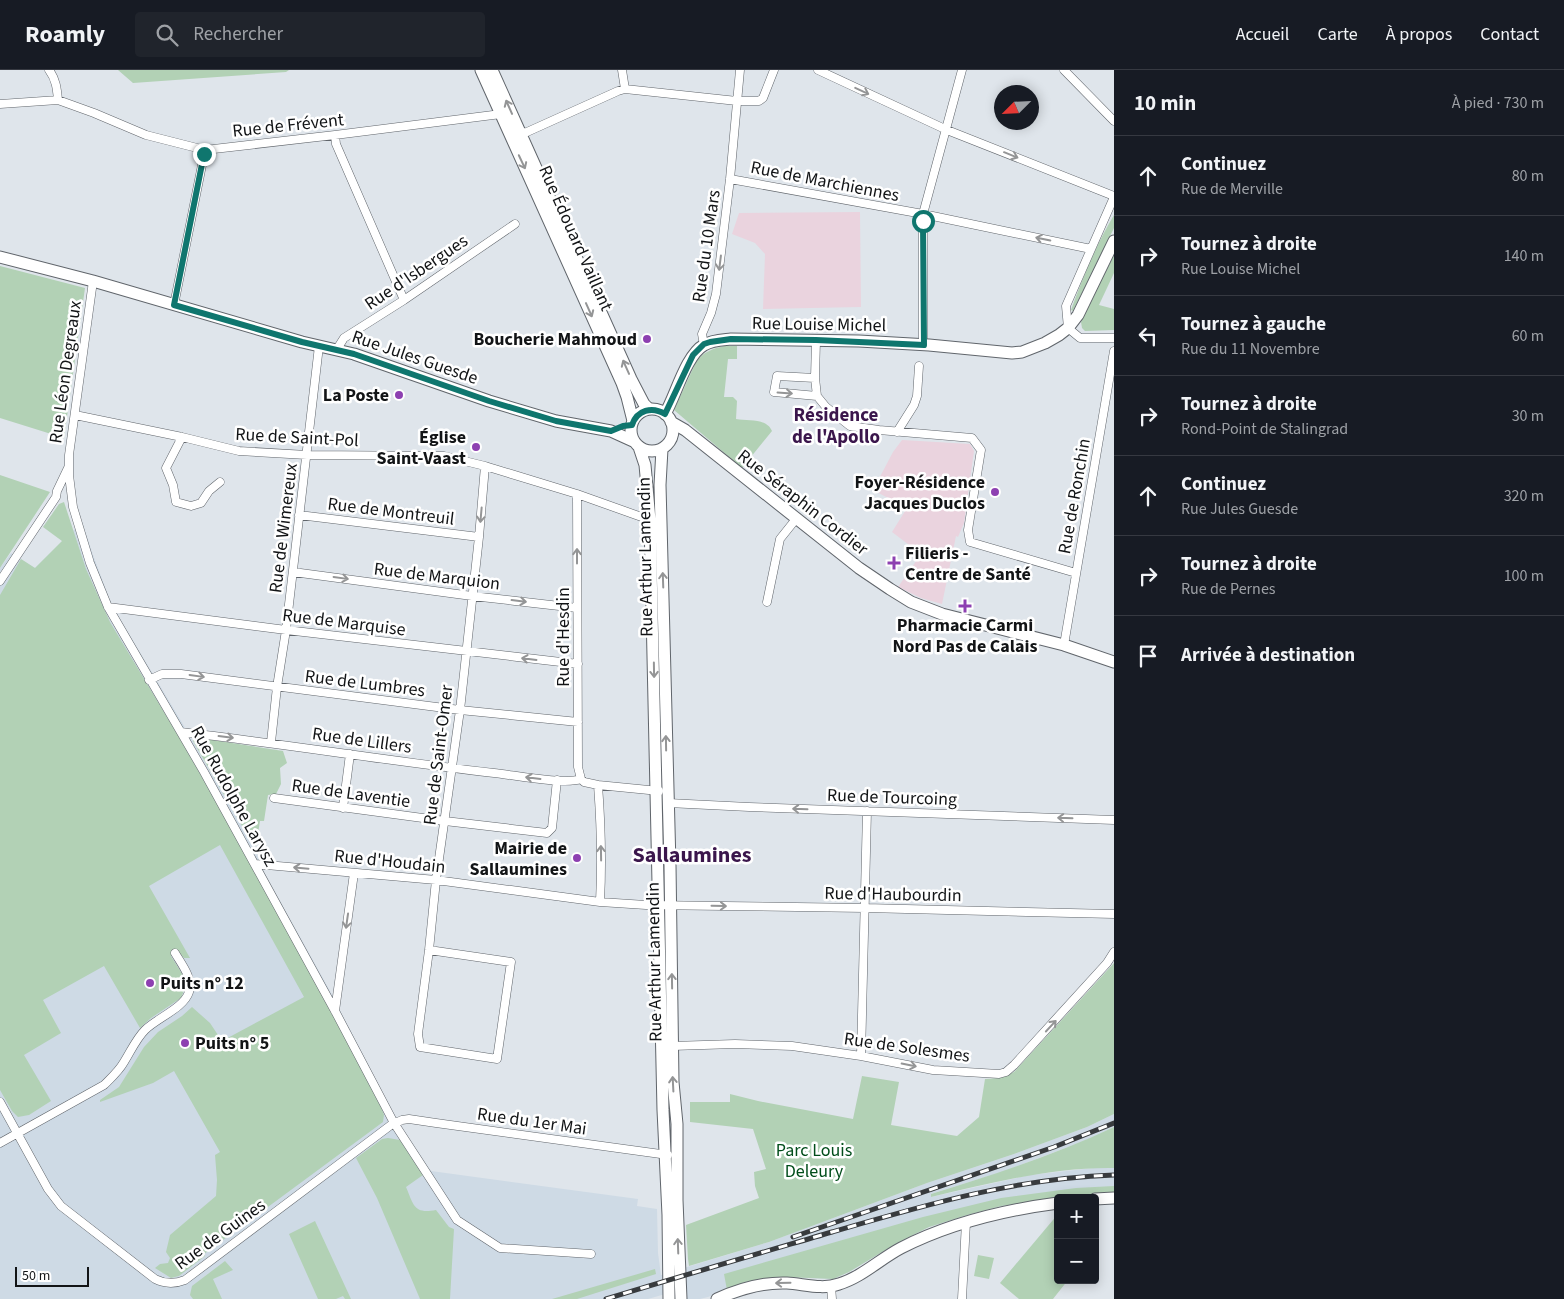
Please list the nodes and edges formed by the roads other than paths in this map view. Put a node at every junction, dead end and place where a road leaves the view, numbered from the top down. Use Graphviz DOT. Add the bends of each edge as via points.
graph roads {
  1 [pos="49,70"];
  2 [pos="481,70"];
  3 [pos="492,70"];
  4 [pos="622,70"];
  5 [pos="740,70"];
  6 [pos="774,70"];
  7 [pos="818,70"];
  8 [pos="962,70"];
  9 [pos="1064,70"];
  10 [pos="625,89"];
  11 [pos="58,100"];
  12 [pos="737,101"];
  13 [pos="0,104"];
  14 [pos="501,114"];
  15 [pos="1114,121"];
  16 [pos="947,130"];
  17 [pos="520,133"];
  18 [pos="335,135"];
  19 [pos="205,150"];
  20 [pos="730,179"];
  21 [pos="1114,197"];
  22 [pos="923,214"];
  23 [pos="515,224"];
  24 [pos="1114,241"];
  25 [pos="1090,249"];
  26 [pos="0,257"];
  27 [pos="92,281"];
  28 [pos="404,300"];
  29 [pos="174,305"];
  30 [pos="1068,328"];
  31 [pos="1114,338"];
  32 [pos="816,340"];
  33 [pos="704,344"];
  34 [pos="924,345"];
  35 [pos="319,346"];
  36 [pos="337,349"];
  37 [pos="1114,351"];
  38 [pos="919,366"];
  39 [pos="815,378"];
  40 [pos="817,396"];
  41 [pos="649,409"];
  42 [pos="75,415"];
  43 [pos="668,418"];
  44 [pos="632,423"];
  45 [pos="611,431"];
  46 [pos="897,432"];
  47 [pos="182,437"];
  48 [pos="700,442"];
  49 [pos="636,444"];
  50 [pos="666,445"];
  51 [pos="307,455"];
  52 [pos="69,466"];
  53 [pos="485,466"];
  54 [pos="69,476"];
  55 [pos="220,482"];
  56 [pos="71,494"];
  57 [pos="577,494"];
  58 [pos="56,497"];
  59 [pos="299,515"];
  60 [pos="796,519"];
  61 [pos="650,520"];
  62 [pos="479,536"];
  63 [pos="293,572"];
  64 [pos="1076,573"];
  65 [pos="0,581"];
  66 [pos="472,596"];
  67 [pos="767,602"];
  68 [pos="108,607"];
  69 [pos="577,608"];
  70 [pos="286,630"];
  71 [pos="1064,645"];
  72 [pos="466,652"];
  73 [pos="1114,662"];
  74 [pos="578,664"];
  75 [pos="149,680"];
  76 [pos="277,687"];
  77 [pos="460,710"];
  78 [pos="578,722"];
  79 [pos="181,732"];
  80 [pos="271,742"];
  81 [pos="350,754"];
  82 [pos="452,768"];
  83 [pos="581,779"];
  84 [pos="557,780"];
  85 [pos="598,785"];
  86 [pos="664,795"];
  87 [pos="274,798"];
  88 [pos="343,808"];
  89 [pos="866,812"];
  90 [pos="1114,820"];
  91 [pos="445,821"];
  92 [pos="255,864"];
  93 [pos="354,873"];
  94 [pos="436,880"];
  95 [pos="600,902"];
  96 [pos="665,905"];
  97 [pos="865,908"];
  98 [pos="1114,914"];
  99 [pos="429,950"];
  100 [pos="1114,952"];
  101 [pos="175,953"];
  102 [pos="335,1011"];
  103 [pos="672,1046"];
  104 [pos="861,1056"];
  105 [pos="0,1102"];
  106 [pos="394,1123"];
  107 [pos="17,1134"];
  108 [pos="0,1143"];
  109 [pos="671,1156"];
  110 [pos="1099,1199"];
  111 [pos="1113,1199"];
  112 [pos="1054,1204"];
  113 [pos="966,1222"];
  114 [pos="592,1254"];
  115 [pos="831,1286"];
  116 [pos="677,1298"];
  117 [pos="717,1299"];
  118 [pos="832,1299"];
  119 [pos="962,1299"];
  1 -- 11 [label="street" via="53,74"];
  2 -- 14 [label="main road, Rue Édouard Vaillant"];
  17 -- 3 [label="main road, Rue Édouard Vaillant, one-way"];
  4 -- 10 [label="street"];
  5 -- 12 [label="street, Rue du 10 Mars"];
  6 -- 12 [label="street" via="763,98 754,102"];
  7 -- 16 [label="street, one-way"];
  8 -- 16 [label="street"];
  9 -- 15 [label="street"];
  10 -- 12 [label="street"];
  10 -- 17 [label="street"];
  11 -- 13 [label="street"];
  11 -- 19 [label="street, Rue de Frévent" via="146,135"];
  12 -- 20 [label="street, Rue du 10 Mars"];
  14 -- 18 [label="street, Rue de Frévent"];
  14 -- 44 [label="main road, Rue Édouard Vaillant, one-way" via="622,383"];
  16 -- 21 [label="street, one-way"];
  16 -- 22 [label="street"];
  41 -- 17 [label="main road, Rue Édouard Vaillant, one-way" via="634,387"];
  18 -- 19 [label="street, Rue de Frévent"];
  18 -- 28 [label="street" via="336,144"];
  19 -- 29 [label="street"];
  20 -- 22 [label="street, Rue de Marchiennes"];
  20 -- 33 [label="street, Rue du 10 Mars, one-way" via="716,294 702,334"];
  21 -- 25 [label="street"];
  25 -- 22 [label="street, Rue de Marchiennes, one-way"];
  22 -- 34 [label="street"];
  23 -- 28 [label="street, Rue d'Isbergues"];
  24 -- 30 [label="main road, Rue Louise Michel" via="1078,315"];
  25 -- 30 [label="street" via="1066,306"];
  26 -- 27 [label="main road, Rue Jules Guesde"];
  27 -- 29 [label="main road, Rue Jules Guesde"];
  27 -- 42 [label="street, Rue Léon Degreaux"];
  28 -- 36 [label="street, Rue d'Isbergues" via="344,338"];
  29 -- 35 [label="main road, Rue Jules Guesde"];
  30 -- 31 [label="street" via="1080,338"];
  30 -- 34 [label="main road, Rue Louise Michel" via="1045,343 1022,352"];
  32 -- 33 [label="main road, Rue Louise Michel" via="731,339"];
  32 -- 34 [label="main road, Rue Louise Michel"];
  32 -- 39 [label="street"];
  33 -- 43 [label="main road" via="693,355"];
  35 -- 36 [label="main road, Rue Jules Guesde"];
  35 -- 51 [label="street, Rue de Wimereux"];
  36 -- 45 [label="main road, Rue Jules Guesde" via="489,401 556,421"];
  37 -- 64 [label="street, Rue de Ronchin"];
  38 -- 46 [label="street" via="914,405"];
  39 -- 40 [label="street"];
  39 -- 40 [label="street, one-way" via="777,376 774,392"];
  40 -- 46 [label="street" via="850,426"];
  41 -- 43 [label="main road" via="655,409"];
  41 -- 44 [label="main road" via="642,411"];
  42 -- 47 [label="street, Rue de Saint-Pol"];
  42 -- 52 [label="street, Rue Léon Degreaux"];
  43 -- 48 [label="main road, Rue Séraphin Cordier"];
  43 -- 50 [label="main road" via="673,432"];
  44 -- 45 [label="main road, Rue Jules Guesde"];
  44 -- 49 [label="main road" via="631,432"];
  45 -- 49 [label="main road, Rue Jules Guesde"];
  46 -- 64 [label="street" via="972,438 981,450 968,530 970,542"];
  47 -- 51 [label="street, Rue de Saint-Pol" via="238,451"];
  47 -- 55 [label="street" via="166,468 176,502 191,506 202,503 209,490"];
  48 -- 50 [label="main road" via="683,440"];
  48 -- 60 [label="main road, Rue Séraphin Cordier"];
  49 -- 50 [label="main road" via="647,451"];
  49 -- 61 [label="main road, Rue Arthur Lamendin" via="645,465"];
  86 -- 50 [label="main road, Rue Arthur Lamendin, one-way" via="660,485"];
  51 -- 53 [label="street, Rue de Saint-Pol" via="444,456"];
  51 -- 59 [label="street, Rue de Wimereux"];
  52 -- 54 [label="street, Rue Léon Degreaux"];
  52 -- 58 [label="street, Rue Léon Degreaux"];
  53 -- 57 [label="street, Rue de Saint-Pol"];
  53 -- 62 [label="street, Rue de Saint-Omer, one-way"];
  54 -- 56 [label="street, Rue Rudolphe Larysz"];
  56 -- 58 [label="street"];
  56 -- 68 [label="street, Rue Rudolphe Larysz" via="90,563"];
  57 -- 61 [label="street, Rue de Saint-Pol"];
  69 -- 57 [label="street, Rue d'Hesdin, one-way"];
  58 -- 65 [label="street, Rue Léon Degreaux"];
  59 -- 62 [label="street, Rue de Montreuil"];
  59 -- 63 [label="street, Rue de Wimereux"];
  60 -- 67 [label="street" via="780,539"];
  60 -- 71 [label="main road, Rue Séraphin Cordier" via="859,568 912,602 942,614"];
  61 -- 86 [label="main road, Rue Arthur Lamendin, one-way"];
  62 -- 66 [label="street, Rue de Saint-Omer"];
  63 -- 66 [label="street, Rue de Marquion, one-way"];
  63 -- 70 [label="street, Rue de Wimereux"];
  64 -- 71 [label="street, Rue de Ronchin"];
  66 -- 69 [label="street, Rue de Marquion, one-way"];
  66 -- 72 [label="street, Rue de Saint-Omer"];
  68 -- 70 [label="street, Rue de Marquise"];
  68 -- 75 [label="street, Rue Rudolphe Larysz"];
  69 -- 74 [label="street, Rue d'Hesdin"];
  70 -- 72 [label="street, Rue de Marquise"];
  70 -- 76 [label="street, Rue de Wimereux"];
  71 -- 73 [label="main road, Rue Séraphin Cordier"];
  74 -- 72 [label="street, Rue de Marquise, one-way"];
  72 -- 77 [label="street, Rue de Saint-Omer"];
  74 -- 78 [label="street, Rue d'Hesdin"];
  75 -- 76 [label="street, Rue de Lumbres, one-way" via="162,674 181,674"];
  75 -- 79 [label="street, Rue Rudolphe Larysz"];
  76 -- 77 [label="street, Rue de Lumbres"];
  76 -- 80 [label="street, Rue de Wimereux"];
  77 -- 78 [label="street, Rue de Lumbres"];
  77 -- 82 [label="street, Rue de Saint-Omer"];
  78 -- 83 [label="street, Rue d'Hesdin"];
  79 -- 80 [label="street, Rue de Lillers, one-way"];
  79 -- 92 [label="street, Rue Rudolphe Larysz"];
  80 -- 81 [label="street, Rue de Lillers"];
  81 -- 82 [label="street, Rue de Lillers"];
  81 -- 88 [label="street"];
  84 -- 82 [label="street, Rue de Lillers, one-way"];
  82 -- 91 [label="street, Rue de Saint-Omer"];
  83 -- 84 [label="street, Rue de Lillers"];
  83 -- 85 [label="street, Rue de Lillers"];
  84 -- 91 [label="street, Rue de Laventie" via="552,828 547,833"];
  85 -- 86 [label="street, Rue de Lillers"];
  95 -- 85 [label="street, one-way"];
  89 -- 86 [label="street, Rue de Tourcoing, one-way" via="723,806"];
  86 -- 96 [label="main road, Rue Arthur Lamendin"];
  86 -- 96 [label="main road, Rue Arthur Lamendin"];
  87 -- 88 [label="street, Rue de Laventie"];
  88 -- 91 [label="street, Rue de Laventie"];
  90 -- 89 [label="street, Rue de Tourcoing, one-way"];
  89 -- 97 [label="street"];
  91 -- 94 [label="street, Rue de Saint-Omer"];
  93 -- 92 [label="street, Rue d'Houdain, one-way"];
  92 -- 102 [label="street, Rue Rudolphe Larysz"];
  93 -- 94 [label="street, Rue d'Houdain"];
  93 -- 102 [label="street, one-way"];
  94 -- 95 [label="street, Rue d'Houdain"];
  94 -- 99 [label="street, Rue de Saint-Omer"];
  95 -- 96 [label="street, Rue d'Houdain"];
  96 -- 97 [label="street, Rue d'Haubourdin, one-way"];
  103 -- 96 [label="main road, Rue Arthur Lamendin, one-way"];
  96 -- 109 [label="main road, Rue Arthur Lamendin" via="663,1110"];
  97 -- 98 [label="street, Rue d'Haubourdin"];
  97 -- 104 [label="street"];
  99 -- 99 [label="street, Rue de Saint-Omer" via="511,962 497,1059 420,1047 418,1034"];
  104 -- 100 [label="street, Rue de Solesmes, one-way" via="933,1070 1006,1072"];
  101 -- 107 [label="street" via="190,985 186,998 145,1030 124,1063 104,1086"];
  102 -- 106 [label="street, Rue Rudolphe Larysz"];
  103 -- 104 [label="street, Rue de Solesmes" via="792,1046"];
  109 -- 103 [label="main road, Rue Arthur Lamendin, one-way" via="676,1124"];
  105 -- 107 [label="street, Rue de Guines"];
  106 -- 107 [label="street, Rue de Guines" via="202,1268 174,1284 155,1279 61,1206"];
  106 -- 109 [label="street, Rue du 1er Mai" via="409,1119"];
  106 -- 114 [label="street, Rue Rudolphe Larysz" via="457,1220 500,1248"];
  107 -- 108 [label="street"];
  116 -- 109 [label="main road, Rue Arthur Lamendin, one-way"];
  109 -- 116 [label="main road, Rue Arthur Lamendin" via="669,1265"];
  110 -- 111 [label="main road"];
  112 -- 113 [label="main road"];
  113 -- 115 [label="main road" via="909,1244 854,1278"];
  113 -- 119 [label="street"];
  115 -- 117 [label="main road, one-way" via="764,1284"];
  115 -- 118 [label="street"];
}
